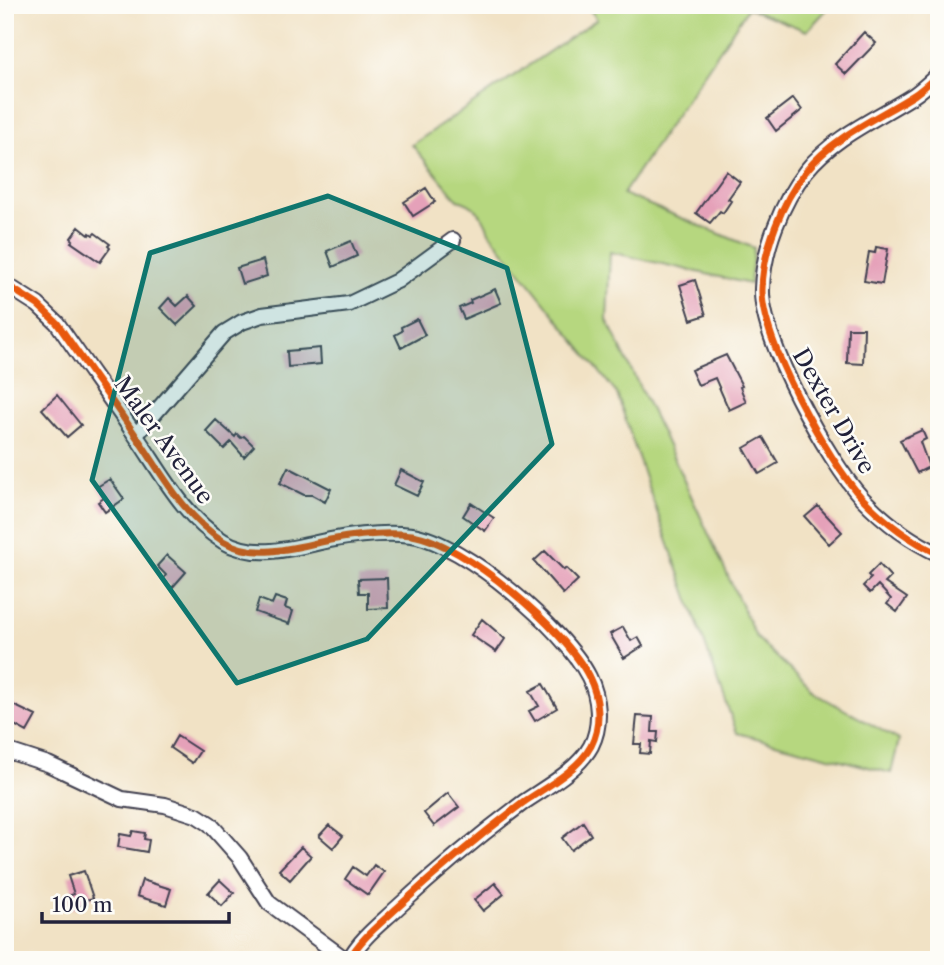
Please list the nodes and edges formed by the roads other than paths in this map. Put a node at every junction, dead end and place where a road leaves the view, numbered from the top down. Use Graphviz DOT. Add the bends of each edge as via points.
graph roads {
  1 [pos="939,74"];
  2 [pos="453,240"];
  3 [pos="5,284"];
  4 [pos="135,435"];
  5 [pos="939,554"];
  6 [pos="5,750"];
  7 [pos="348,960"];
  1 -- 5 [label="street, Dexter Drive" via="917,93 838,141 808,169 773,235 761,290 766,321 784,370 836,464 861,497 893,527"];
  2 -- 4 [label="street" via="397,281 349,304 262,315 224,333"];
  3 -- 4 [label="street, Maler Avenue" via="57,323"];
  4 -- 7 [label="street, Maler Avenue" via="185,506 229,545 261,551 397,534 429,540 519,598 567,646 589,676 598,713 585,754 410,896"];
  6 -- 7 [label="street" via="48,764 122,799 196,815 240,858 270,902"];
}
